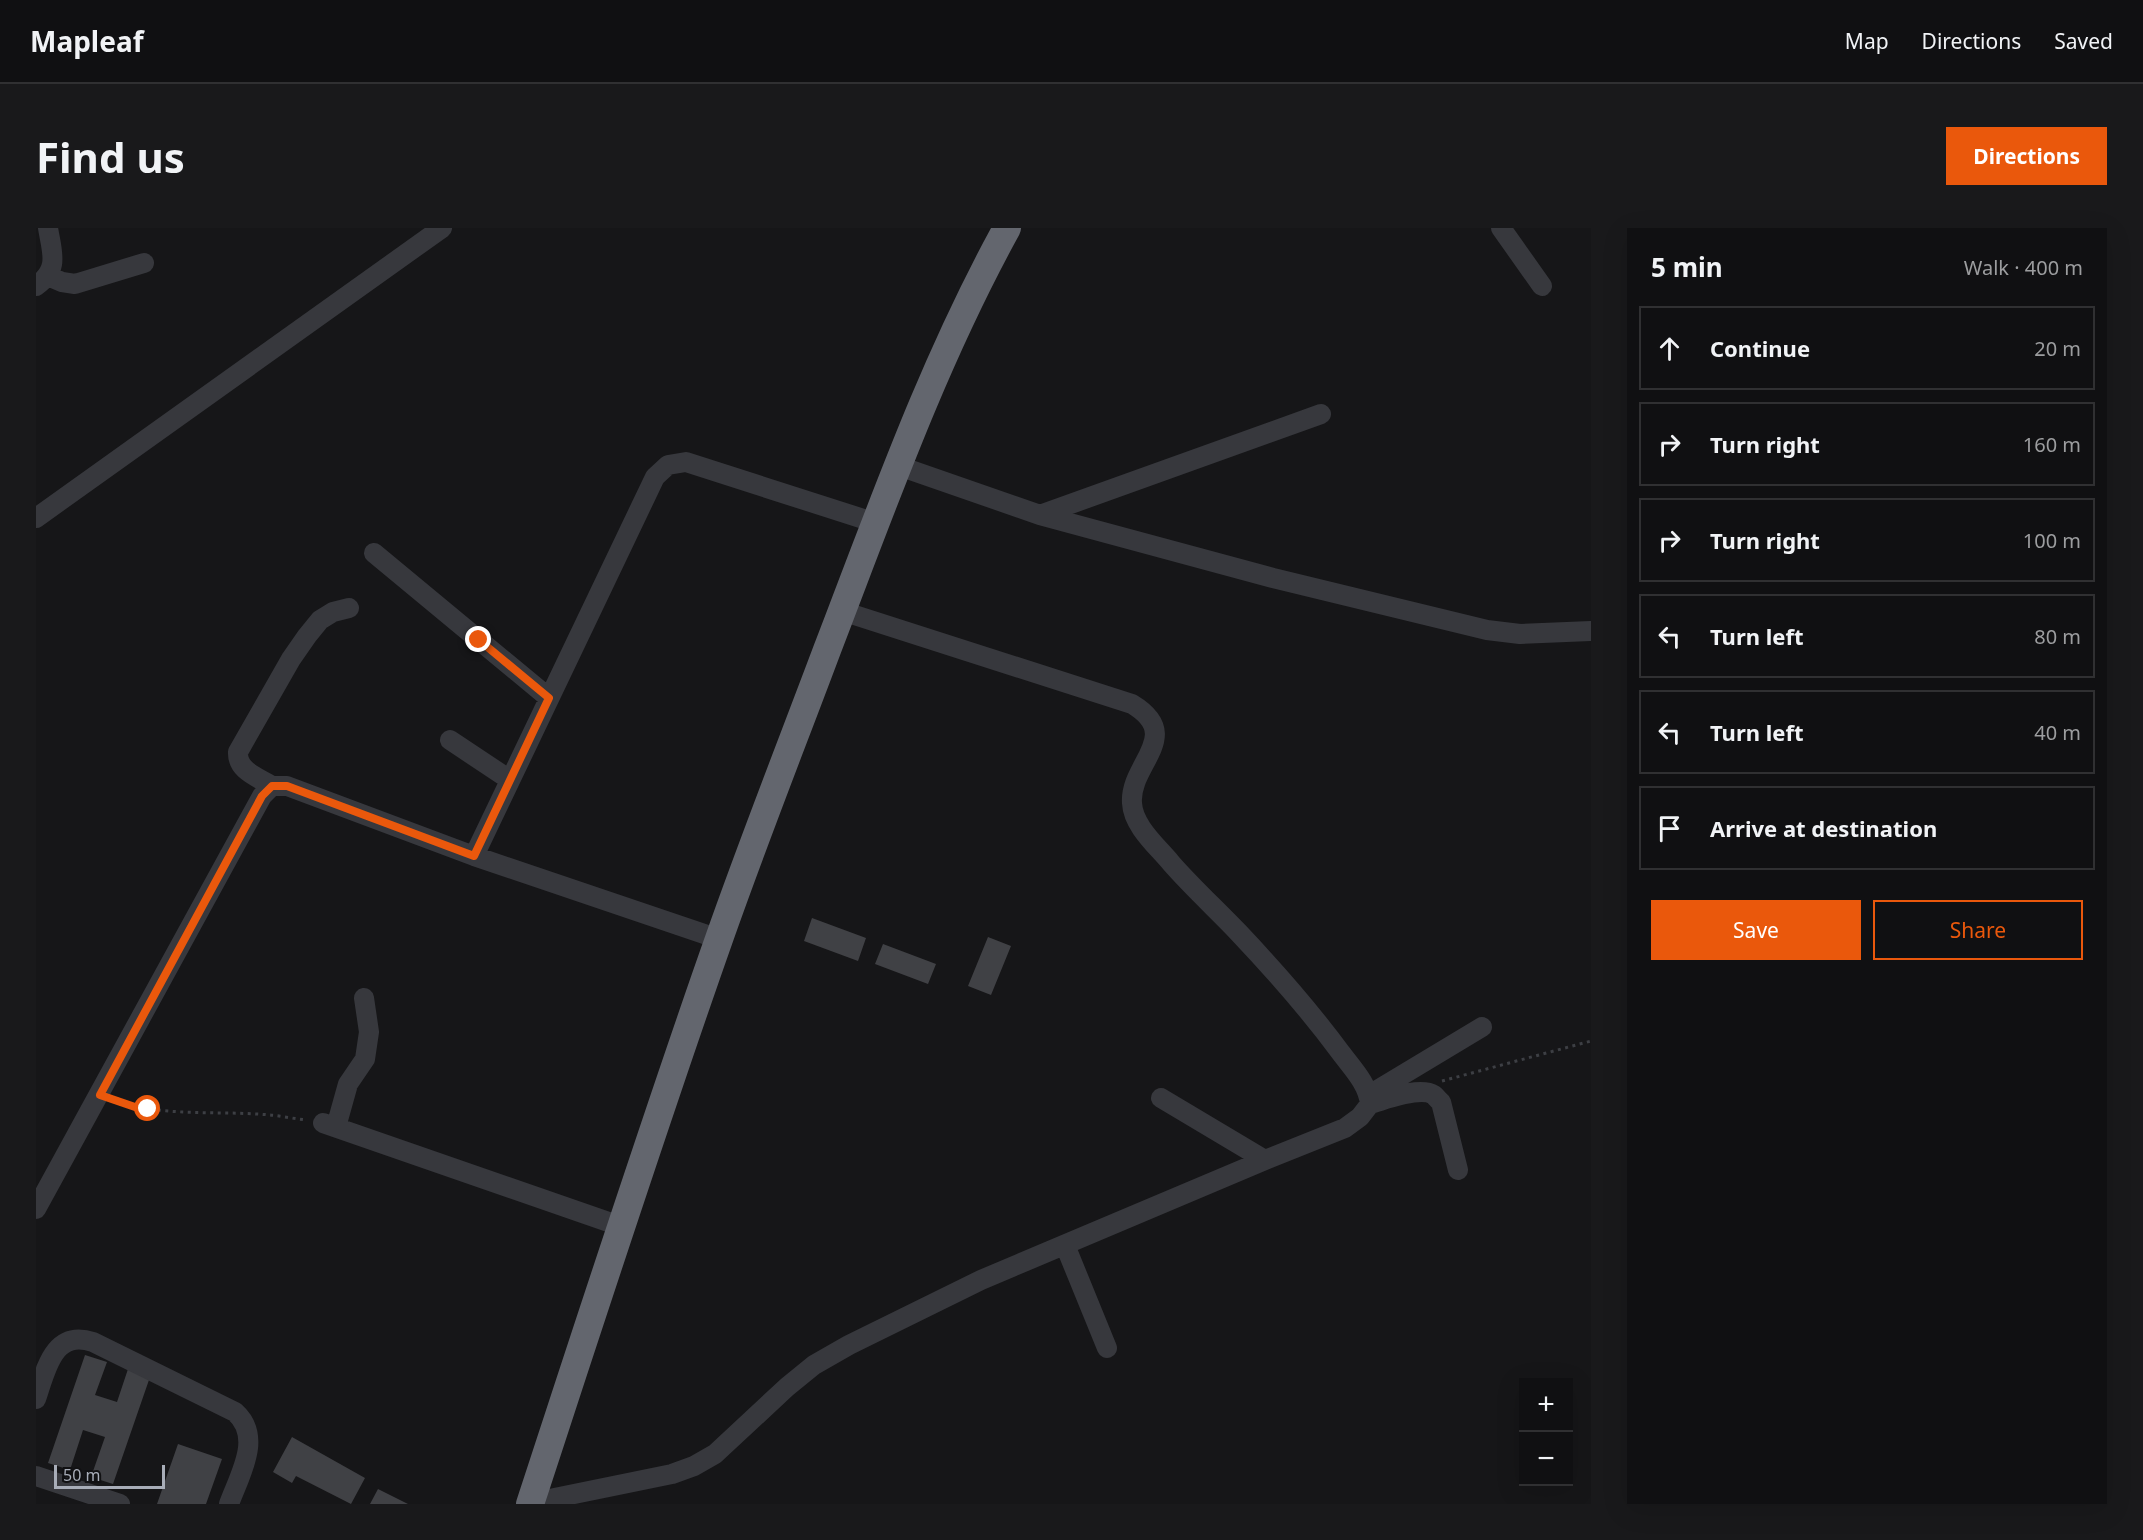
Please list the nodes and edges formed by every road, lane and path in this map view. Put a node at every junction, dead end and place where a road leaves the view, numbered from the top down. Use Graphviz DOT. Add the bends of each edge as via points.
graph roads {
  1 [pos="48,228"];
  2 [pos="442,228"];
  3 [pos="1007,228"];
  4 [pos="1501,228"];
  5 [pos="144,263"];
  6 [pos="42,281"];
  7 [pos="1542,286"];
  8 [pos="1321,414"];
  9 [pos="898,466"];
  10 [pos="1040,514"];
  11 [pos="36,518"];
  12 [pos="876,523"];
  13 [pos="374,553"];
  14 [pos="349,608"];
  15 [pos="842,611"];
  16 [pos="1591,631"];
  17 [pos="549,698"];
  18 [pos="450,740"];
  19 [pos="510,780"];
  20 [pos="272,786"];
  21 [pos="474,856"];
  22 [pos="719,939"];
  23 [pos="364,998"];
  24 [pos="1482,1027"];
  25 [pos="1591,1041"];
  26 [pos="1411,1093"];
  27 [pos="100,1095"];
  28 [pos="1161,1098"];
  29 [pos="1369,1100"];
  30 [pos="330,1125"];
  31 [pos="1265,1160"];
  32 [pos="1458,1170"];
  33 [pos="36,1209"];
  34 [pos="620,1226"];
  35 [pos="1065,1245"];
  36 [pos="1107,1348"];
  37 [pos="36,1399"];
  38 [pos="36,1476"];
  39 [pos="120,1504"];
  40 [pos="229,1504"];
  41 [pos="530,1504"];
  1 -- 6 [label="street" via="54,264"];
  2 -- 11 [label="street"];
  3 -- 9 [label="highway" via="943,356"];
  4 -- 7 [label="street"];
  5 -- 6 [label="street" via="75,284"];
  8 -- 10 [label="street"];
  9 -- 10 [label="street"];
  9 -- 12 [label="highway"];
  10 -- 16 [label="street" via="1273,578 1487,630 1520,634"];
  12 -- 15 [label="highway"];
  12 -- 17 [label="street" via="686,462 668,465 655,477"];
  13 -- 17 [label="street"];
  14 -- 20 [label="street" via="320,620 307,636 238,752 242,768"];
  15 -- 22 [label="highway"];
  15 -- 29 [label="street" via="1132,704 1143,711 1152,720 1156,733 1134,786 1131,802 1136,818 1145,833 1326,1032 1364,1084"];
  17 -- 19 [label="street"];
  18 -- 19 [label="street"];
  19 -- 21 [label="street"];
  20 -- 21 [label="street" via="287,786"];
  20 -- 27 [label="street" via="262,796"];
  21 -- 22 [label="street"];
  22 -- 34 [label="highway"];
  23 -- 30 [label="street" via="369,1032 365,1059 348,1084"];
  24 -- 29 [label="street"];
  25 -- 26 [label="path" via="1427,1085"];
  26 -- 29 [label="street"];
  26 -- 32 [label="street" via="1434,1095 1441,1102"];
  27 -- 30 [label="path" via="160,1111 270,1115"];
  27 -- 33 [label="street"];
  28 -- 31 [label="street"];
  29 -- 31 [label="street" via="1360,1117 1345,1128"];
  30 -- 34 [label="street"];
  31 -- 35 [label="street"];
  34 -- 41 [label="highway"];
  35 -- 36 [label="street"];
  35 -- 41 [label="street" via="897,1320 814,1365 715,1454 694,1466"];
  37 -- 40 [label="street" via="57,1349 81,1338 235,1412 248,1430 250,1447"];
  38 -- 39 [label="street"];
}
